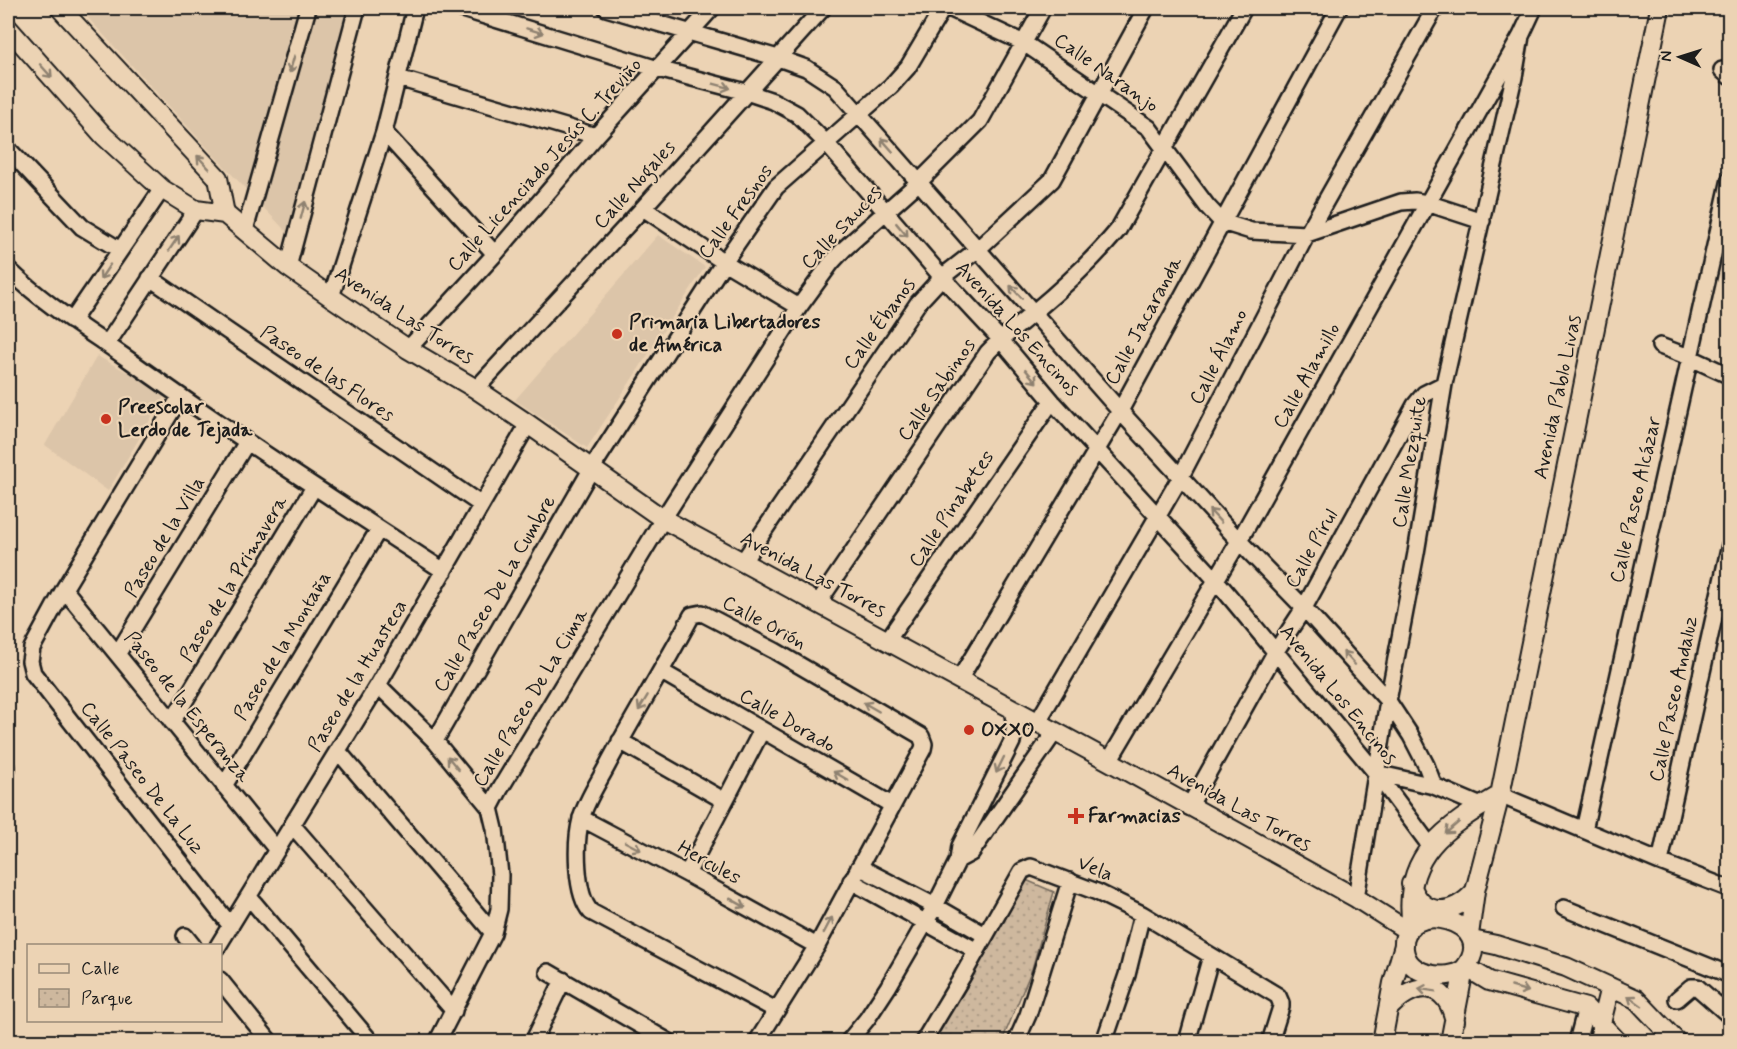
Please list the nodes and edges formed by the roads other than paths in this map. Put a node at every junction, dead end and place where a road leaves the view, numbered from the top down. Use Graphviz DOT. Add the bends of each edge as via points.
graph roads {
  1 [pos="60,8"];
  2 [pos="308,8"];
  3 [pos="357,8"];
  4 [pos="416,8"];
  5 [pos="459,8"];
  6 [pos="606,8"];
  7 [pos="712,8"];
  8 [pos="823,8"];
  9 [pos="943,8"];
  10 [pos="949,8"];
  11 [pos="1043,8"];
  12 [pos="1146,8"];
  13 [pos="1244,8"];
  14 [pos="1339,8"];
  15 [pos="1435,8"];
  16 [pos="1534,8"];
  17 [pos="1660,8"];
  18 [pos="8,28"];
  19 [pos="691,32"];
  20 [pos="1521,36"];
  21 [pos="1024,43"];
  22 [pos="778,58"];
  23 [pos="658,69"];
  24 [pos="398,78"];
  25 [pos="746,92"];
  26 [pos="1098,93"];
  27 [pos="860,113"];
  28 [pos="384,132"];
  29 [pos="596,136"];
  30 [pos="826,143"];
  31 [pos="1166,148"];
  32 [pos="8,149"];
  33 [pos="1730,179"];
  34 [pos="919,182"];
  35 [pos="162,189"];
  36 [pos="1427,203"];
  37 [pos="643,208"];
  38 [pos="196,210"];
  39 [pos="886,210"];
  40 [pos="225,214"];
  41 [pos="1482,221"];
  42 [pos="1222,222"];
  43 [pos="245,230"];
  44 [pos="1307,234"];
  45 [pos="978,249"];
  46 [pos="120,250"];
  47 [pos="495,254"];
  48 [pos="724,262"];
  49 [pos="288,267"];
  50 [pos="8,269"];
  51 [pos="942,277"];
  52 [pos="150,278"];
  53 [pos="331,297"];
  54 [pos="799,307"];
  55 [pos="1035,312"];
  56 [pos="72,321"];
  57 [pos="1000,339"];
  58 [pos="106,344"];
  59 [pos="1660,346"];
  60 [pos="408,349"];
  61 [pos="1689,357"];
  62 [pos="1730,376"];
  63 [pos="1444,384"];
  64 [pos="476,389"];
  65 [pos="180,397"];
  66 [pos="1052,400"];
  67 [pos="1119,411"];
  68 [pos="528,424"];
  69 [pos="247,442"];
  70 [pos="1098,449"];
  71 [pos="592,468"];
  72 [pos="1180,478"];
  73 [pos="314,487"];
  74 [pos="480,504"];
  75 [pos="1157,515"];
  76 [pos="663,519"];
  77 [pos="379,529"];
  78 [pos="1239,541"];
  79 [pos="1730,545"];
  80 [pos="742,563"];
  81 [pos="444,571"];
  82 [pos="1215,579"];
  83 [pos="64,590"];
  84 [pos="818,603"];
  85 [pos="1304,608"];
  86 [pos="887,641"];
  87 [pos="1276,651"];
  88 [pos="118,653"];
  89 [pos="662,672"];
  90 [pos="959,680"];
  91 [pos="378,685"];
  92 [pos="1388,701"];
  93 [pos="1012,710"];
  94 [pos="172,722"];
  95 [pos="1036,723"];
  96 [pos="762,730"];
  97 [pos="1054,733"];
  98 [pos="435,741"];
  99 [pos="620,741"];
  100 [pos="1012,742"];
  101 [pos="338,751"];
  102 [pos="1037,755"];
  103 [pos="1109,761"];
  104 [pos="1376,773"];
  105 [pos="224,786"];
  106 [pos="1434,786"];
  107 [pos="988,790"];
  108 [pos="1500,795"];
  109 [pos="725,801"];
  110 [pos="1006,801"];
  111 [pos="892,805"];
  112 [pos="1481,806"];
  113 [pos="1189,807"];
  114 [pos="490,808"];
  115 [pos="581,818"];
  116 [pos="293,826"];
  117 [pos="1584,831"];
  118 [pos="1431,847"];
  119 [pos="277,850"];
  120 [pos="958,860"];
  121 [pos="1660,862"];
  122 [pos="859,867"];
  123 [pos="687,874"];
  124 [pos="851,881"];
  125 [pos="1070,881"];
  126 [pos="1411,884"];
  127 [pos="894,885"];
  128 [pos="1730,889"];
  129 [pos="1475,891"];
  130 [pos="249,897"];
  131 [pos="1356,898"];
  132 [pos="886,900"];
  133 [pos="935,906"];
  134 [pos="1564,908"];
  135 [pos="1142,914"];
  136 [pos="925,921"];
  137 [pos="230,925"];
  138 [pos="493,933"];
  139 [pos="1408,934"];
  140 [pos="985,935"];
  141 [pos="1470,937"];
  142 [pos="219,944"];
  143 [pos="1496,945"];
  144 [pos="817,946"];
  145 [pos="977,951"];
  146 [pos="1211,956"];
  147 [pos="1465,968"];
  148 [pos="548,972"];
  149 [pos="1730,975"];
  150 [pos="563,980"];
  151 [pos="1489,981"];
  152 [pos="222,982"];
  153 [pos="1602,984"];
  154 [pos="1677,999"];
  155 [pos="1388,1008"];
  156 [pos="1586,1008"];
  157 [pos="776,1010"];
  158 [pos="454,1011"];
  159 [pos="1730,1016"];
  160 [pos="1455,1021"];
  161 [pos="1601,1023"];
  162 [pos="758,1040"];
  163 [pos="270,1041"];
  164 [pos="371,1041"];
  165 [pos="437,1041"];
  166 [pos="533,1041"];
  167 [pos="669,1041"];
  168 [pos="848,1041"];
  169 [pos="923,1041"];
  170 [pos="1016,1041"];
  171 [pos="1104,1041"];
  172 [pos="1186,1041"];
  173 [pos="1270,1041"];
  174 [pos="1382,1041"];
  175 [pos="1450,1041"];
  176 [pos="1577,1041"];
  177 [pos="1597,1041"];
  178 [pos="1618,1041"];
  179 [pos="1677,1041"];
  40 -- 1 [label="street, one-way" via="218,178"];
  2 -- 43 [label="street, one-way"];
  49 -- 3 [label="street, one-way"];
  4 -- 24 [label="street"];
  5 -- 23 [label="street, Avenida Los Encinos, one-way"];
  6 -- 19 [label="street, Avenida Los Encinos"];
  7 -- 19 [label="street, Calle Licenciado Jesús C. Treviño"];
  8 -- 22 [label="street, Calle Nogales"];
  9 -- 27 [label="street, Calle Fresnos" via="908,67"];
  10 -- 21 [label="street, Calle Naranjo"];
  11 -- 21 [label="street, Calle Sauces"];
  12 -- 26 [label="street, Calle Ébanos"];
  13 -- 31 [label="street, Calle Sabinos"];
  14 -- 42 [label="street, Calle Jacaranda"];
  15 -- 44 [label="street, Calle Álamo"];
  16 -- 20 [label="street, Calle Alamillo"];
  17 -- 108 [label="street, Avenida Pablo Livas"];
  18 -- 35 [label="street, one-way" via="104,136"];
  19 -- 22 [label="street, Avenida Los Encinos"];
  19 -- 23 [label="street, Calle Licenciado Jesús C. Treviño"];
  20 -- 36 [label="street, Calle Alamillo"];
  20 -- 41 [label="street, Calle Mezquite"];
  21 -- 26 [label="street, Calle Naranjo"];
  21 -- 34 [label="street, Calle Sauces" via="980,121"];
  22 -- 25 [label="street, Calle Nogales"];
  22 -- 27 [label="street, Avenida Los Encinos" via="823,78"];
  23 -- 25 [label="street, Avenida Los Encinos, one-way"];
  23 -- 29 [label="street, Calle Licenciado Jesús C. Treviño"];
  24 -- 28 [label="street"];
  24 -- 29 [label="street"];
  25 -- 30 [label="street, Avenida Los Encinos" via="797,114"];
  25 -- 37 [label="street, Calle Nogales"];
  26 -- 31 [label="street, Calle Naranjo" via="1149,128"];
  26 -- 45 [label="street, Calle Ébanos" via="1053,180"];
  27 -- 30 [label="street, Calle Fresnos"];
  34 -- 27 [label="street, Avenida Los Encinos, one-way"];
  28 -- 47 [label="street"];
  28 -- 53 [label="street"];
  29 -- 47 [label="street, Calle Licenciado Jesús C. Treviño"];
  30 -- 39 [label="street, Avenida Los Encinos"];
  30 -- 48 [label="street, Calle Fresnos" via="776,187"];
  31 -- 42 [label="street, Calle Naranjo"];
  31 -- 55 [label="street, Calle Sabinos" via="1118,230"];
  32 -- 46 [label="street" via="82,227"];
  33 -- 61 [label="street, Calle Paseo Alcázar"];
  34 -- 39 [label="street, Calle Sauces"];
  34 -- 45 [label="street, Avenida Los Encinos"];
  35 -- 38 [label="street"];
  35 -- 46 [label="street"];
  36 -- 41 [label="street"];
  36 -- 44 [label="street" via="1401,202"];
  36 -- 78 [label="street, Calle Alamillo"];
  37 -- 48 [label="street"];
  37 -- 64 [label="street, Calle Nogales"];
  38 -- 40 [label="street"];
  52 -- 38 [label="street, one-way"];
  39 -- 51 [label="street, Avenida Los Encinos, one-way"];
  39 -- 54 [label="street, Calle Sauces" via="831,263"];
  40 -- 43 [label="street, Avenida Las Torres"];
  41 -- 63 [label="street, Calle Mezquite"];
  42 -- 44 [label="street" via="1251,231"];
  42 -- 67 [label="street, Calle Jacaranda"];
  43 -- 49 [label="street, Avenida Las Torres"];
  44 -- 72 [label="street, Calle Álamo"];
  45 -- 51 [label="street, Calle Ébanos"];
  55 -- 45 [label="street, Avenida Los Encinos, one-way"];
  46 -- 56 [label="street, one-way"];
  47 -- 60 [label="street, Calle Licenciado Jesús C. Treviño"];
  48 -- 54 [label="street"];
  48 -- 71 [label="street, Calle Fresnos"];
  49 -- 53 [label="street, Avenida Las Torres"];
  50 -- 56 [label="street"];
  51 -- 57 [label="street, Avenida Los Encinos"];
  51 -- 80 [label="street, Calle Ébanos" via="900,327"];
  52 -- 58 [label="street"];
  52 -- 74 [label="street, Paseo de las Flores"];
  53 -- 60 [label="street, Avenida Las Torres"];
  54 -- 76 [label="street, Calle Sauces"];
  55 -- 57 [label="street, Calle Sabinos"];
  55 -- 67 [label="street, Avenida Los Encinos"];
  56 -- 58 [label="street"];
  57 -- 66 [label="street, Avenida Los Encinos, one-way"];
  57 -- 84 [label="street, Calle Sabinos" via="976,366"];
  58 -- 65 [label="street"];
  59 -- 61 [label="street"];
  60 -- 64 [label="street, Avenida Las Torres"];
  61 -- 62 [label="street"];
  61 -- 117 [label="street, Calle Paseo Alcázar"];
  63 -- 85 [label="street, Calle Pirul" via="1424,394 1415,405"];
  63 -- 92 [label="street, Calle Mezquite"];
  64 -- 68 [label="street, Avenida Las Torres"];
  65 -- 69 [label="street"];
  65 -- 83 [label="street"];
  66 -- 70 [label="street, Avenida Los Encinos"];
  66 -- 86 [label="street, Calle Pinabetes"];
  67 -- 70 [label="street, Calle Jacaranda"];
  67 -- 72 [label="street, Avenida Los Encinos"];
  68 -- 71 [label="street, Avenida Las Torres"];
  68 -- 74 [label="street, Paseo de la Huasteca"];
  69 -- 73 [label="street"];
  69 -- 88 [label="street, Paseo de la Villa"];
  70 -- 75 [label="street, Avenida Los Encinos"];
  70 -- 90 [label="street, Calle Jacaranda"];
  71 -- 76 [label="street, Avenida Las Torres"];
  71 -- 98 [label="street, Calle Paseo De La Cumbre"];
  72 -- 75 [label="street, Calle Álamo"];
  78 -- 72 [label="street, Avenida Los Encinos, one-way"];
  73 -- 77 [label="street"];
  73 -- 94 [label="street, Paseo de la Primavera"];
  74 -- 81 [label="street, Paseo de la Huasteca"];
  75 -- 82 [label="street, Avenida Los Encinos"];
  75 -- 95 [label="street, Calle Álamo"];
  76 -- 80 [label="street, Avenida Las Torres"];
  76 -- 114 [label="street, Calle Paseo De La Cima"];
  77 -- 81 [label="street"];
  77 -- 105 [label="street, Paseo de la Montaña"];
  78 -- 82 [label="street, Calle Alamillo"];
  78 -- 85 [label="street, Avenida Los Encinos"];
  79 -- 121 [label="street, Calle Paseo Andaluz"];
  80 -- 84 [label="street, Avenida Las Torres"];
  81 -- 91 [label="street, Paseo de la Huasteca"];
  82 -- 87 [label="street, Avenida Los Encinos"];
  82 -- 103 [label="street, Calle Alamillo"];
  83 -- 88 [label="street, Paseo de la Esperanza"];
  83 -- 137 [label="street, Calle Paseo De La Luz" via="30,654 30,667"];
  84 -- 86 [label="street, Avenida Las Torres"];
  85 -- 87 [label="street, Calle Pirul"];
  92 -- 85 [label="street, Avenida Los Encinos, one-way"];
  86 -- 90 [label="street, Avenida Las Torres"];
  87 -- 104 [label="street, Avenida Los Encinos"];
  87 -- 113 [label="street, Calle Pirul"];
  88 -- 94 [label="street, Paseo de la Esperanza"];
  89 -- 96 [label="street, Calle Dorado"];
  89 -- 99 [label="street, Calle Orión, one-way"];
  111 -- 89 [label="street, Calle Orión, one-way" via="924,749 921,736 804,668 698,613 692,615"];
  90 -- 93 [label="street, Avenida Las Torres"];
  91 -- 98 [label="street"];
  91 -- 101 [label="street, Paseo de la Huasteca"];
  92 -- 104 [label="street, Calle Mezquite"];
  92 -- 106 [label="street, Avenida Los Encinos" via="1411,736"];
  93 -- 95 [label="street, Avenida Las Torres"];
  93 -- 100 [label="street"];
  94 -- 105 [label="street, Paseo de la Esperanza"];
  95 -- 97 [label="street, Avenida Las Torres"];
  96 -- 109 [label="street"];
  111 -- 96 [label="street, Calle Dorado, one-way"];
  97 -- 102 [label="street"];
  97 -- 103 [label="street, Avenida Las Torres"];
  114 -- 98 [label="street, one-way"];
  99 -- 109 [label="street"];
  99 -- 115 [label="street, Calle Orión"];
  100 -- 102 [label="street"];
  100 -- 107 [label="street, one-way"];
  101 -- 116 [label="street, Paseo de la Huasteca"];
  101 -- 138 [label="street"];
  102 -- 110 [label="street"];
  103 -- 113 [label="street, Avenida Las Torres"];
  104 -- 106 [label="street"];
  104 -- 118 [label="street, Avenida Los Encinos"];
  104 -- 131 [label="street, Calle Mezquite"];
  105 -- 119 [label="street, Paseo de la Esperanza"];
  106 -- 112 [label="street"];
  107 -- 110 [label="street"];
  107 -- 120 [label="street" via="960,846"];
  108 -- 112 [label="street"];
  108 -- 117 [label="street"];
  108 -- 129 [label="street, Avenida Pablo Livas"];
  109 -- 123 [label="street"];
  110 -- 120 [label="street" via="971,854"];
  111 -- 122 [label="street, Calle Orión"];
  112 -- 118 [label="street, one-way"];
  113 -- 131 [label="street, Avenida Las Torres"];
  114 -- 138 [label="street, Calle Paseo De La Cima" via="500,875 500,909"];
  115 -- 123 [label="street, Hercules, one-way"];
  115 -- 157 [label="street, Calle Orión" via="578,866 581,892 591,912"];
  116 -- 119 [label="street, Paseo de la Huasteca"];
  116 -- 158 [label="street"];
  117 -- 121 [label="street"];
  118 -- 126 [label="street" via="1419,862"];
  119 -- 130 [label="street, Paseo de la Huasteca"];
  120 -- 133 [label="street"];
  121 -- 128 [label="street"];
  122 -- 124 [label="street, Calle Orión"];
  122 -- 127 [label="street"];
  123 -- 144 [label="street, Hercules, one-way"];
  124 -- 132 [label="street"];
  144 -- 124 [label="street, Calle Orión, one-way"];
  125 -- 135 [label="street, Vela"];
  125 -- 140 [label="street, Vela" via="1035,867 1022,871"];
  125 -- 170 [label="street" via="1028,1015"];
  126 -- 129 [label="street" via="1424,906 1444,910 1455,908"];
  126 -- 139 [label="street"];
  127 -- 132 [label="street"];
  127 -- 133 [label="street"];
  129 -- 141 [label="street, Avenida Pablo Livas"];
  130 -- 137 [label="street, Paseo de la Huasteca"];
  130 -- 164 [label="street"];
  131 -- 139 [label="street, Avenida Las Torres"];
  132 -- 136 [label="street"];
  133 -- 136 [label="street"];
  133 -- 140 [label="street"];
  134 -- 149 [label="street"];
  135 -- 146 [label="street, Vela"];
  135 -- 171 [label="street" via="1127,975"];
  136 -- 145 [label="street"];
  136 -- 168 [label="street" via="888,987"];
  137 -- 142 [label="street, Paseo de la Huasteca"];
  138 -- 158 [label="street, Calle Paseo De La Cima"];
  139 -- 141 [label="street" via="1418,921 1431,918 1459,925"];
  139 -- 147 [label="street" via="1408,960 1420,971 1442,976"];
  139 -- 155 [label="street"];
  140 -- 145 [label="street, Vela"];
  141 -- 143 [label="street"];
  141 -- 147 [label="street" via="1473,950"];
  143 -- 151 [label="street" via="1489,949 1482,964"];
  143 -- 153 [label="street" via="1566,967"];
  144 -- 157 [label="street, Calle Orión"];
  145 -- 169 [label="street, Vela"];
  146 -- 172 [label="street"];
  146 -- 173 [label="street, Vela" via="1278,996 1281,1007"];
  147 -- 151 [label="street"];
  147 -- 160 [label="street"];
  148 -- 150 [label="street"];
  150 -- 166 [label="street"];
  150 -- 167 [label="street"];
  151 -- 156 [label="street, one-way"];
  152 -- 163 [label="street"];
  153 -- 156 [label="street"];
  153 -- 161 [label="street"];
  179 -- 153 [label="street, one-way" via="1636,999"];
  154 -- 159 [label="street" via="1691,987 1699,988"];
  160 -- 155 [label="street, one-way" via="1452,1007 1433,990 1407,992"];
  155 -- 174 [label="street"];
  156 -- 161 [label="street"];
  156 -- 176 [label="street"];
  157 -- 162 [label="street, Calle Orión"];
  158 -- 165 [label="street, Calle Paseo De La Cima"];
  160 -- 175 [label="street"];
  161 -- 177 [label="street"];
  161 -- 178 [label="street"];
}
